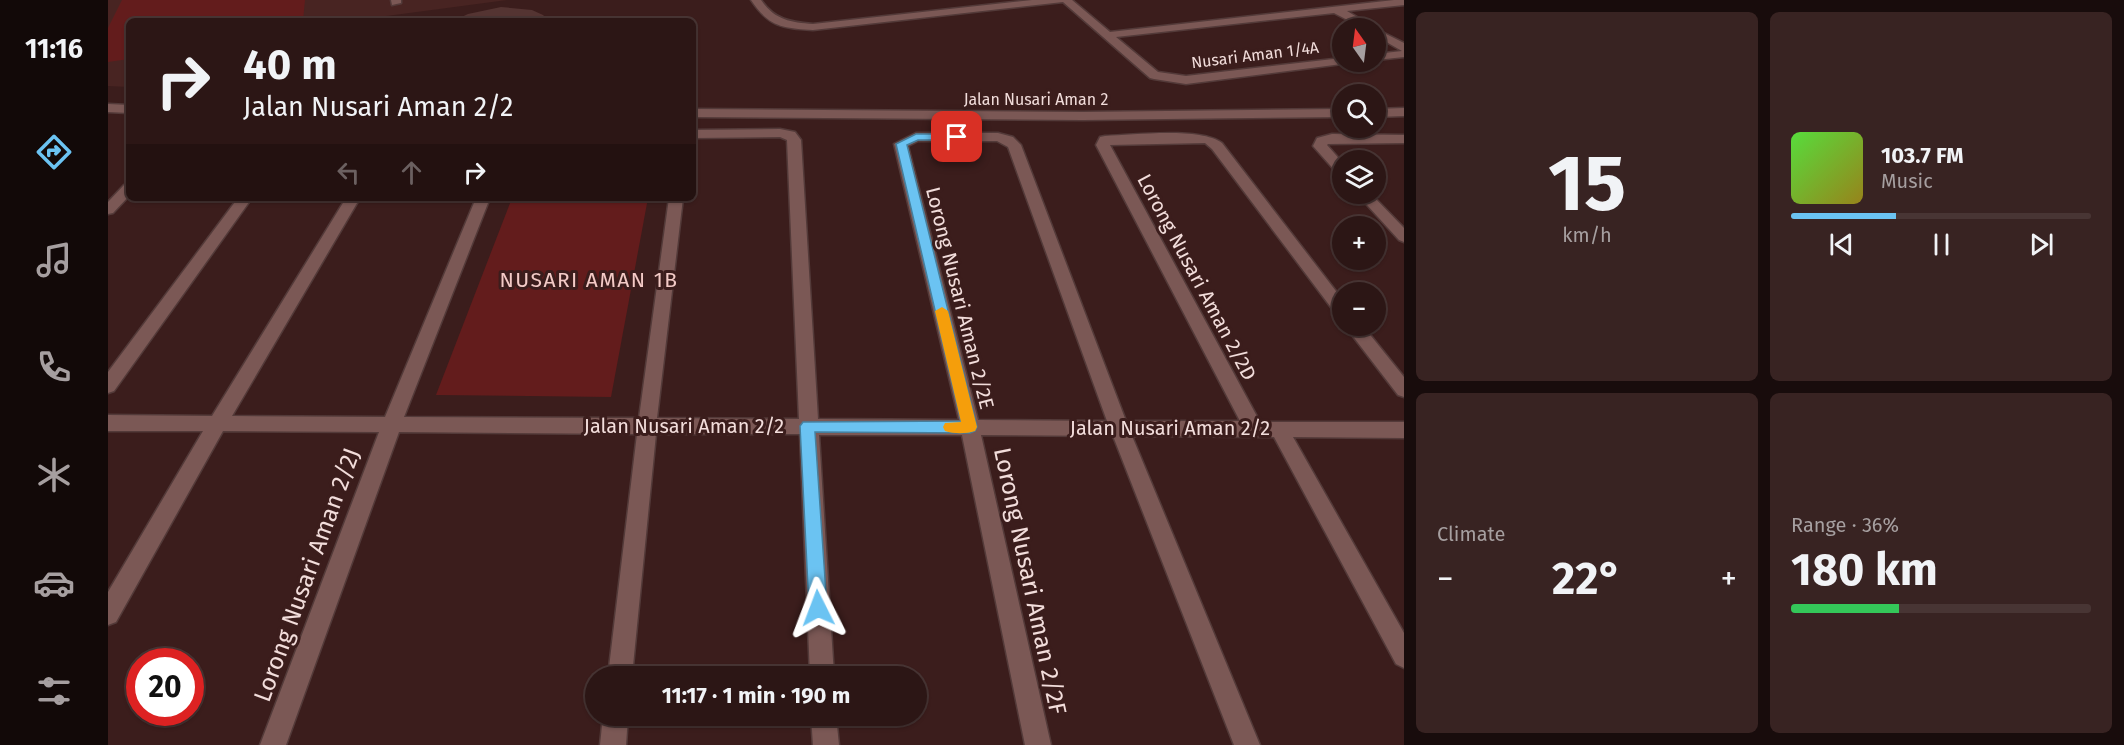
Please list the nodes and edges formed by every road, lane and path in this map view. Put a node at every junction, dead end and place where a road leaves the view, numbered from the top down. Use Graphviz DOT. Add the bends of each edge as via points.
graph roads {
  1 [pos="756,0"];
  2 [pos="1060,0"];
  3 [pos="1066,0"];
  4 [pos="1321,0"];
  5 [pos="1404,2"];
  6 [pos="1336,9"];
  7 [pos="1352,18"];
  8 [pos="1107,35"];
  9 [pos="1386,38"];
  10 [pos="1404,48"];
  11 [pos="1404,54"];
  12 [pos="1386,56"];
  13 [pos="1332,62"];
  14 [pos="108,108"];
  15 [pos="126,109"];
  16 [pos="1404,112"];
  17 [pos="696,113"];
  18 [pos="1332,113"];
  19 [pos="1386,113"];
  20 [pos="696,134"];
  21 [pos="1404,139"];
  22 [pos="1332,159"];
  23 [pos="126,191"];
  24 [pos="243,201"];
  25 [pos="351,201"];
  26 [pos="482,201"];
  27 [pos="676,201"];
  28 [pos="1373,204"];
  29 [pos="108,210"];
  30 [pos="1404,237"];
  31 [pos="1332,297"];
  32 [pos="1362,336"];
  33 [pos="108,386"];
  34 [pos="1404,390"];
  35 [pos="108,423"];
  36 [pos="217,424"];
  37 [pos="393,424"];
  38 [pos="647,426"];
  39 [pos="808,426"];
  40 [pos="970,427"];
  41 [pos="1119,428"];
  42 [pos="1254,429"];
  43 [pos="1279,429"];
  44 [pos="1404,430"];
  45 [pos="108,614"];
  46 [pos="1404,656"];
  47 [pos="621,666"];
  48 [pos="821,666"];
  49 [pos="615,726"];
  50 [pos="825,726"];
  51 [pos="273,745"];
  52 [pos="613,745"];
  53 [pos="826,745"];
  54 [pos="1038,745"];
  55 [pos="1247,745"];
  1 -- 2 [label="street" via="765,15 780,25 813,27"];
  3 -- 8 [label="street"];
  4 -- 6 [label="street"];
  5 -- 6 [label="street"];
  6 -- 7 [label="street"];
  6 -- 8 [label="street"];
  8 -- 13 [label="street, Nusari Aman 1/4A" via="1154,75 1171,79"];
  9 -- 10 [label="street"];
  11 -- 12 [label="street"];
  14 -- 15 [label="street"];
  16 -- 19 [label="street"];
  17 -- 18 [label="street, Jalan Nusari Aman 2"];
  20 -- 39 [label="street" via="780,133 794,140"];
  21 -- 22 [label="street" via="1322,141 1320,146"];
  23 -- 29 [label="street"];
  24 -- 33 [label="street"];
  25 -- 36 [label="street"];
  26 -- 37 [label="street, Lorong Nusari Aman 2/2J"];
  27 -- 38 [label="street"];
  28 -- 30 [label="street"];
  31 -- 42 [label="street, Lorong Nusari Aman 2/2D" via="1209,140 1105,140 1103,145"];
  32 -- 34 [label="street"];
  35 -- 36 [label="street, Jalan Nusari Aman 2/2"];
  36 -- 37 [label="street, Jalan Nusari Aman 2/2"];
  36 -- 45 [label="street"];
  37 -- 38 [label="street, Jalan Nusari Aman 2/2"];
  37 -- 51 [label="street, Lorong Nusari Aman 2/2J"];
  38 -- 39 [label="street, Jalan Nusari Aman 2/2"];
  38 -- 47 [label="street"];
  39 -- 40 [label="street, Jalan Nusari Aman 2/2"];
  39 -- 48 [label="street"];
  40 -- 41 [label="street, Jalan Nusari Aman 2/2"];
  40 -- 41 [label="street, Lorong Nusari Aman 2/2E" via="901,144 916,137 998,137 1014,145"];
  40 -- 54 [label="street, Lorong Nusari Aman 2/2F"];
  41 -- 42 [label="street, Jalan Nusari Aman 2/2"];
  41 -- 55 [label="street"];
  42 -- 43 [label="street, Jalan Nusari Aman 2/2"];
  43 -- 44 [label="street, Jalan Nusari Aman 2/2"];
  43 -- 46 [label="street"];
  49 -- 52 [label="street"];
  50 -- 53 [label="street"];
}
